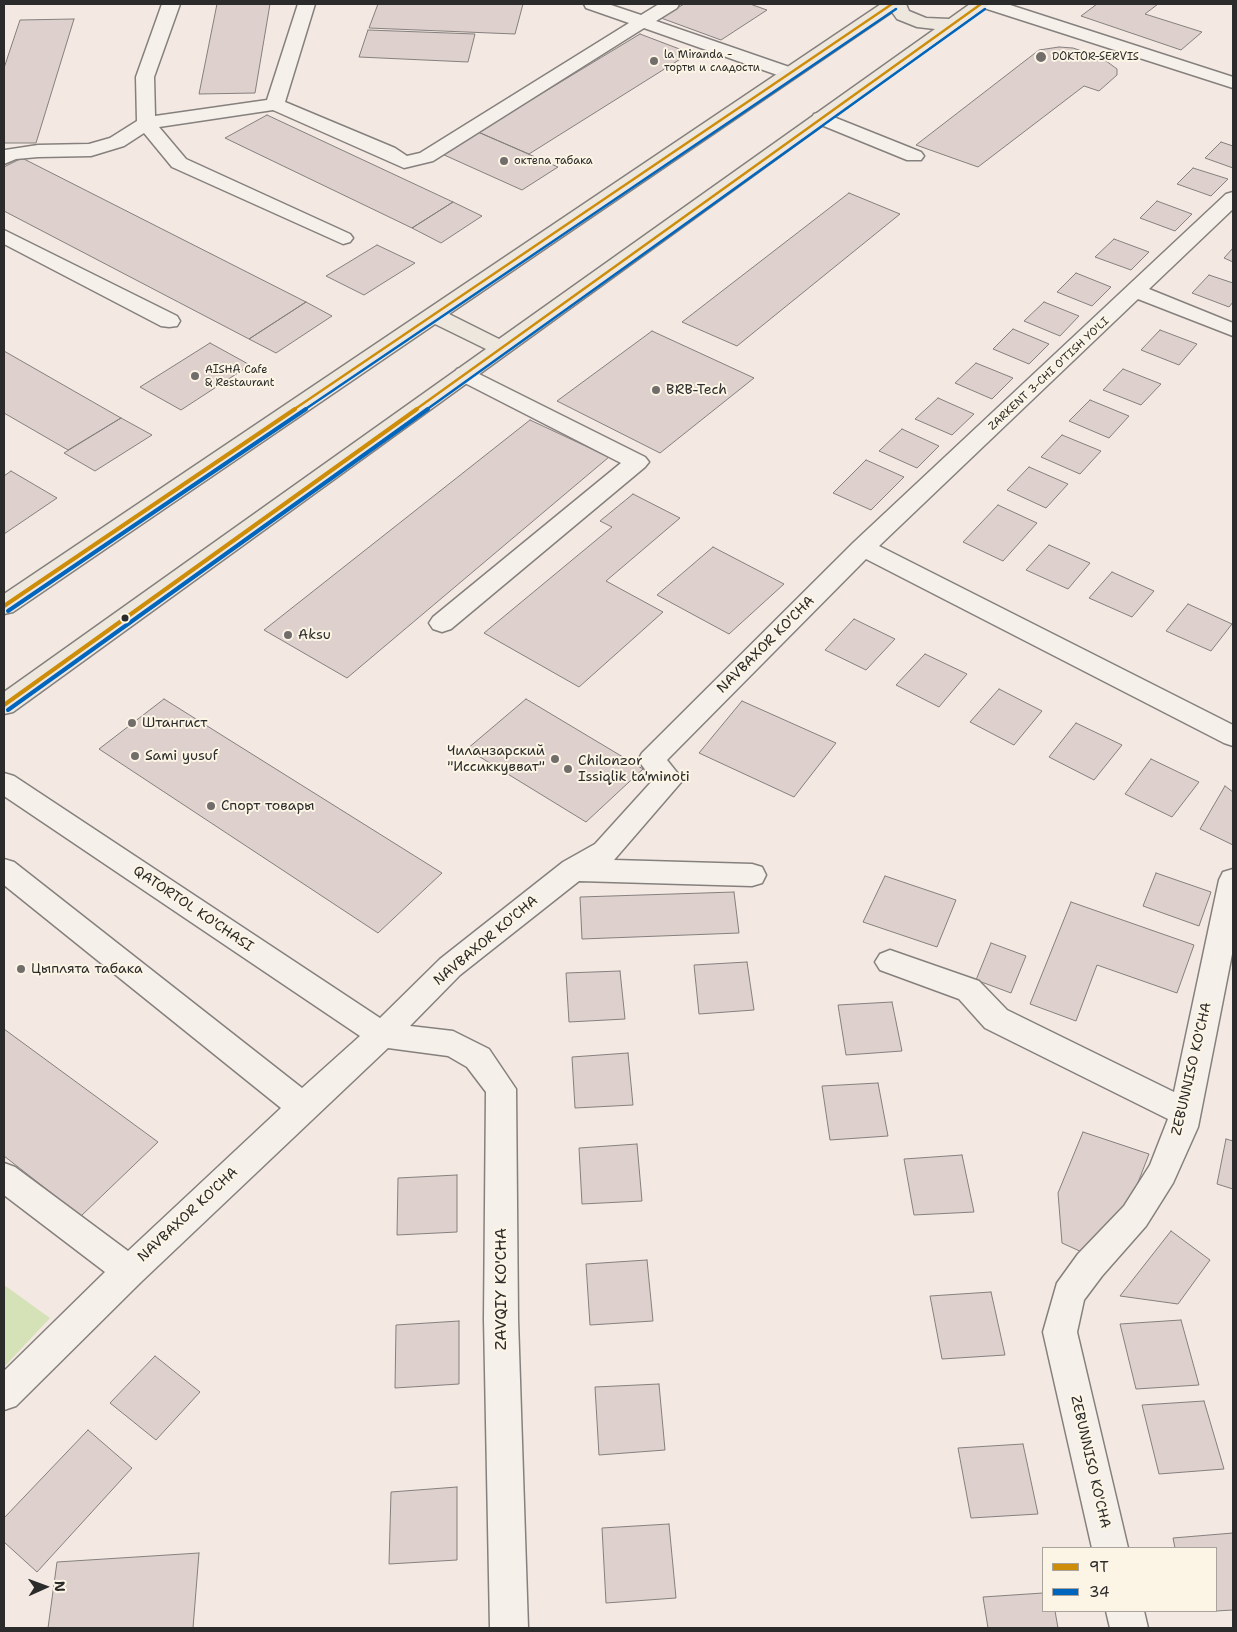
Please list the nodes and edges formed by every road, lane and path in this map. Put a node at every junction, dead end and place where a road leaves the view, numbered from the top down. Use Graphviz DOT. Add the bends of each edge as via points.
graph roads {
  1 [pos="171,4"];
  2 [pos="307,4"];
  3 [pos="592,4"];
  4 [pos="671,4"];
  5 [pos="892,4"];
  6 [pos="898,4"];
  7 [pos="981,4"];
  8 [pos="990,4"];
  9 [pos="642,22"];
  10 [pos="956,22"];
  11 [pos="789,73"];
  12 [pos="1233,83"];
  13 [pos="275,104"];
  14 [pos="821,118"];
  15 [pos="146,123"];
  16 [pos="914,156"];
  17 [pos="4,158"];
  18 [pos="1233,198"];
  19 [pos="343,238"];
  20 [pos="7,242"];
  21 [pos="1137,291"];
  22 [pos="433,315"];
  23 [pos="169,321"];
  24 [pos="1233,330"];
  25 [pos="502,348"];
  26 [pos="465,374"];
  27 [pos="863,548"];
  28 [pos="4,606"];
  29 [pos="442,623"];
  30 [pos="4,705"];
  31 [pos="1233,736"];
  32 [pos="4,783"];
  33 [pos="4,870"];
  34 [pos="573,870"];
  35 [pos="752,875"];
  36 [pos="1233,880"];
  37 [pos="890,962"];
  38 [pos="382,1036"];
  39 [pos="303,1107"];
  40 [pos="1185,1113"];
  41 [pos="4,1177"];
  42 [pos="128,1272"];
  43 [pos="4,1394"];
  44 [pos="1110,1547"];
  45 [pos="1125,1612"];
  46 [pos="509,1628"];
  47 [pos="1129,1628"];
  1 -- 15 [label="street" via="145,77"];
  2 -- 13 [label="street"];
  3 -- 9 [label="street"];
  4 -- 9 [label="street"];
  5 -- 11 [label="main road"];
  6 -- 10 [label="main road" via="903,15 917,22 935,25"];
  7 -- 10 [label="main road"];
  8 -- 12 [label="street"];
  9 -- 11 [label="street"];
  9 -- 13 [label="street" via="426,158 404,162 388,152"];
  10 -- 14 [label="main road"];
  11 -- 22 [label="main road"];
  13 -- 15 [label="street"];
  14 -- 16 [label="street"];
  14 -- 25 [label="main road"];
  15 -- 17 [label="street" via="117,142 90,150 38,151"];
  15 -- 19 [label="street" via="179,163"];
  18 -- 21 [label="street, ZARKENT 3-CHI O'TISH YO'LI"];
  20 -- 23 [label="street"];
  21 -- 24 [label="street"];
  21 -- 27 [label="street, ZARKENT 3-CHI O'TISH YO'LI"];
  22 -- 25 [label="main road"];
  22 -- 28 [label="main road"];
  25 -- 26 [label="main road"];
  26 -- 29 [label="street" via="637,462"];
  26 -- 30 [label="main road"];
  27 -- 31 [label="street"];
  27 -- 34 [label="street, NAVBAXOR KO'CHA" via="651,760 669,780 605,852"];
  32 -- 38 [label="street, QATORTOL KO'CHASI"];
  33 -- 39 [label="street"];
  34 -- 35 [label="street"];
  34 -- 38 [label="street, NAVBAXOR KO'CHA" via="450,967"];
  36 -- 40 [label="street, ZEBUNNISO KO'CHA"];
  37 -- 40 [label="street" via="969,990 996,1019"];
  38 -- 39 [label="street, NAVBAXOR KO'CHA"];
  38 -- 46 [label="street, ZAVQIY KO'CHA" via="453,1044 478,1058 501,1089 501,1319"];
  39 -- 42 [label="street, NAVBAXOR KO'CHA"];
  40 -- 44 [label="street, ZEBUNNISO KO'CHA" via="1162,1173 1135,1216 1069,1294 1060,1332"];
  41 -- 42 [label="street"];
  42 -- 43 [label="street, NAVBAXOR KO'CHA"];
  45 -- 47 [label="street"];
}
